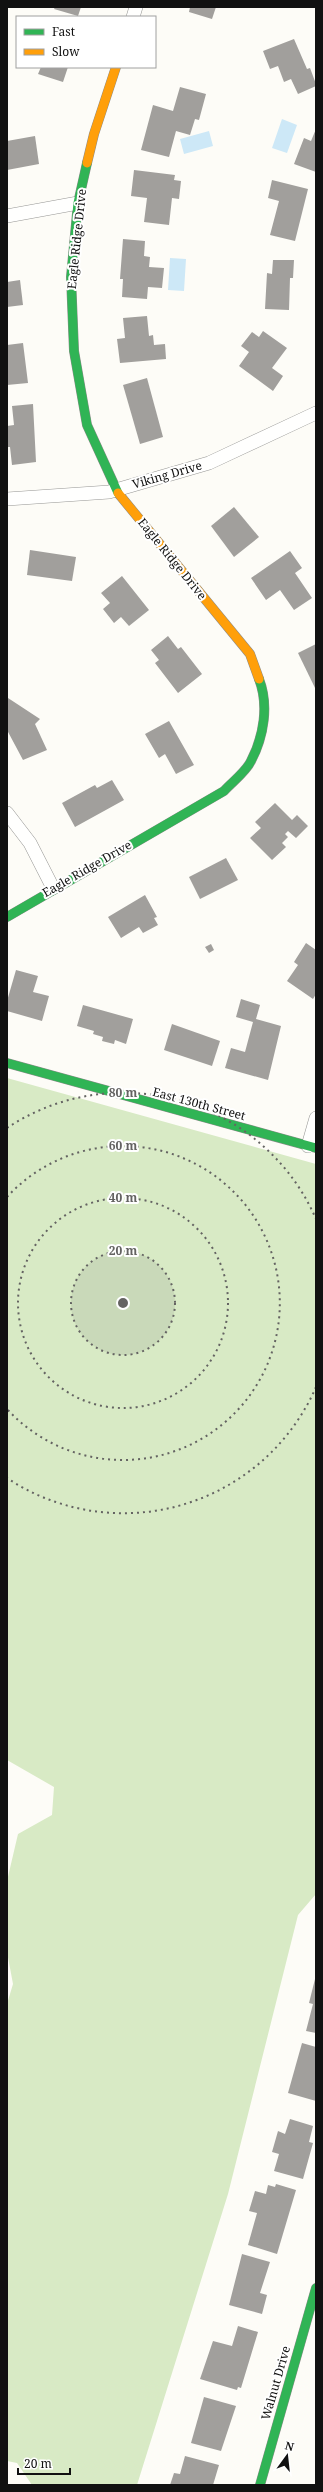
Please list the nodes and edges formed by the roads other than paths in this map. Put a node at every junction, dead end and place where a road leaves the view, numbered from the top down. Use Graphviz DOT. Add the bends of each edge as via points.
graph roads {
  1 [pos="116,68"];
  2 [pos="78,203"];
  3 [pos="7,216"];
  4 [pos="316,413"];
  5 [pos="116,490"];
  6 [pos="7,499"];
  7 [pos="7,813"];
  8 [pos="53,888"];
  9 [pos="7,917"];
  10 [pos="7,1063"];
  11 [pos="316,1118"];
  12 [pos="312,1147"];
  13 [pos="316,2288"];
  14 [pos="260,2485"];
  1 -- 2 [label="street, Eagle Ridge Drive" via="94,134"];
  2 -- 3 [label="street"];
  2 -- 5 [label="street, Eagle Ridge Drive" via="70,277 74,351 87,426"];
  4 -- 5 [label="street, Viking Drive" via="209,463"];
  5 -- 6 [label="street, Viking Drive"];
  5 -- 8 [label="street, Eagle Ridge Drive" via="250,654 263,689 264,726 251,762 224,792"];
  7 -- 8 [label="street" via="30,842"];
  8 -- 9 [label="street, Eagle Ridge Drive"];
  10 -- 12 [label="street, East 130th Street"];
  11 -- 12 [label="street"];
  13 -- 14 [label="street, Walnut Drive"];
}
